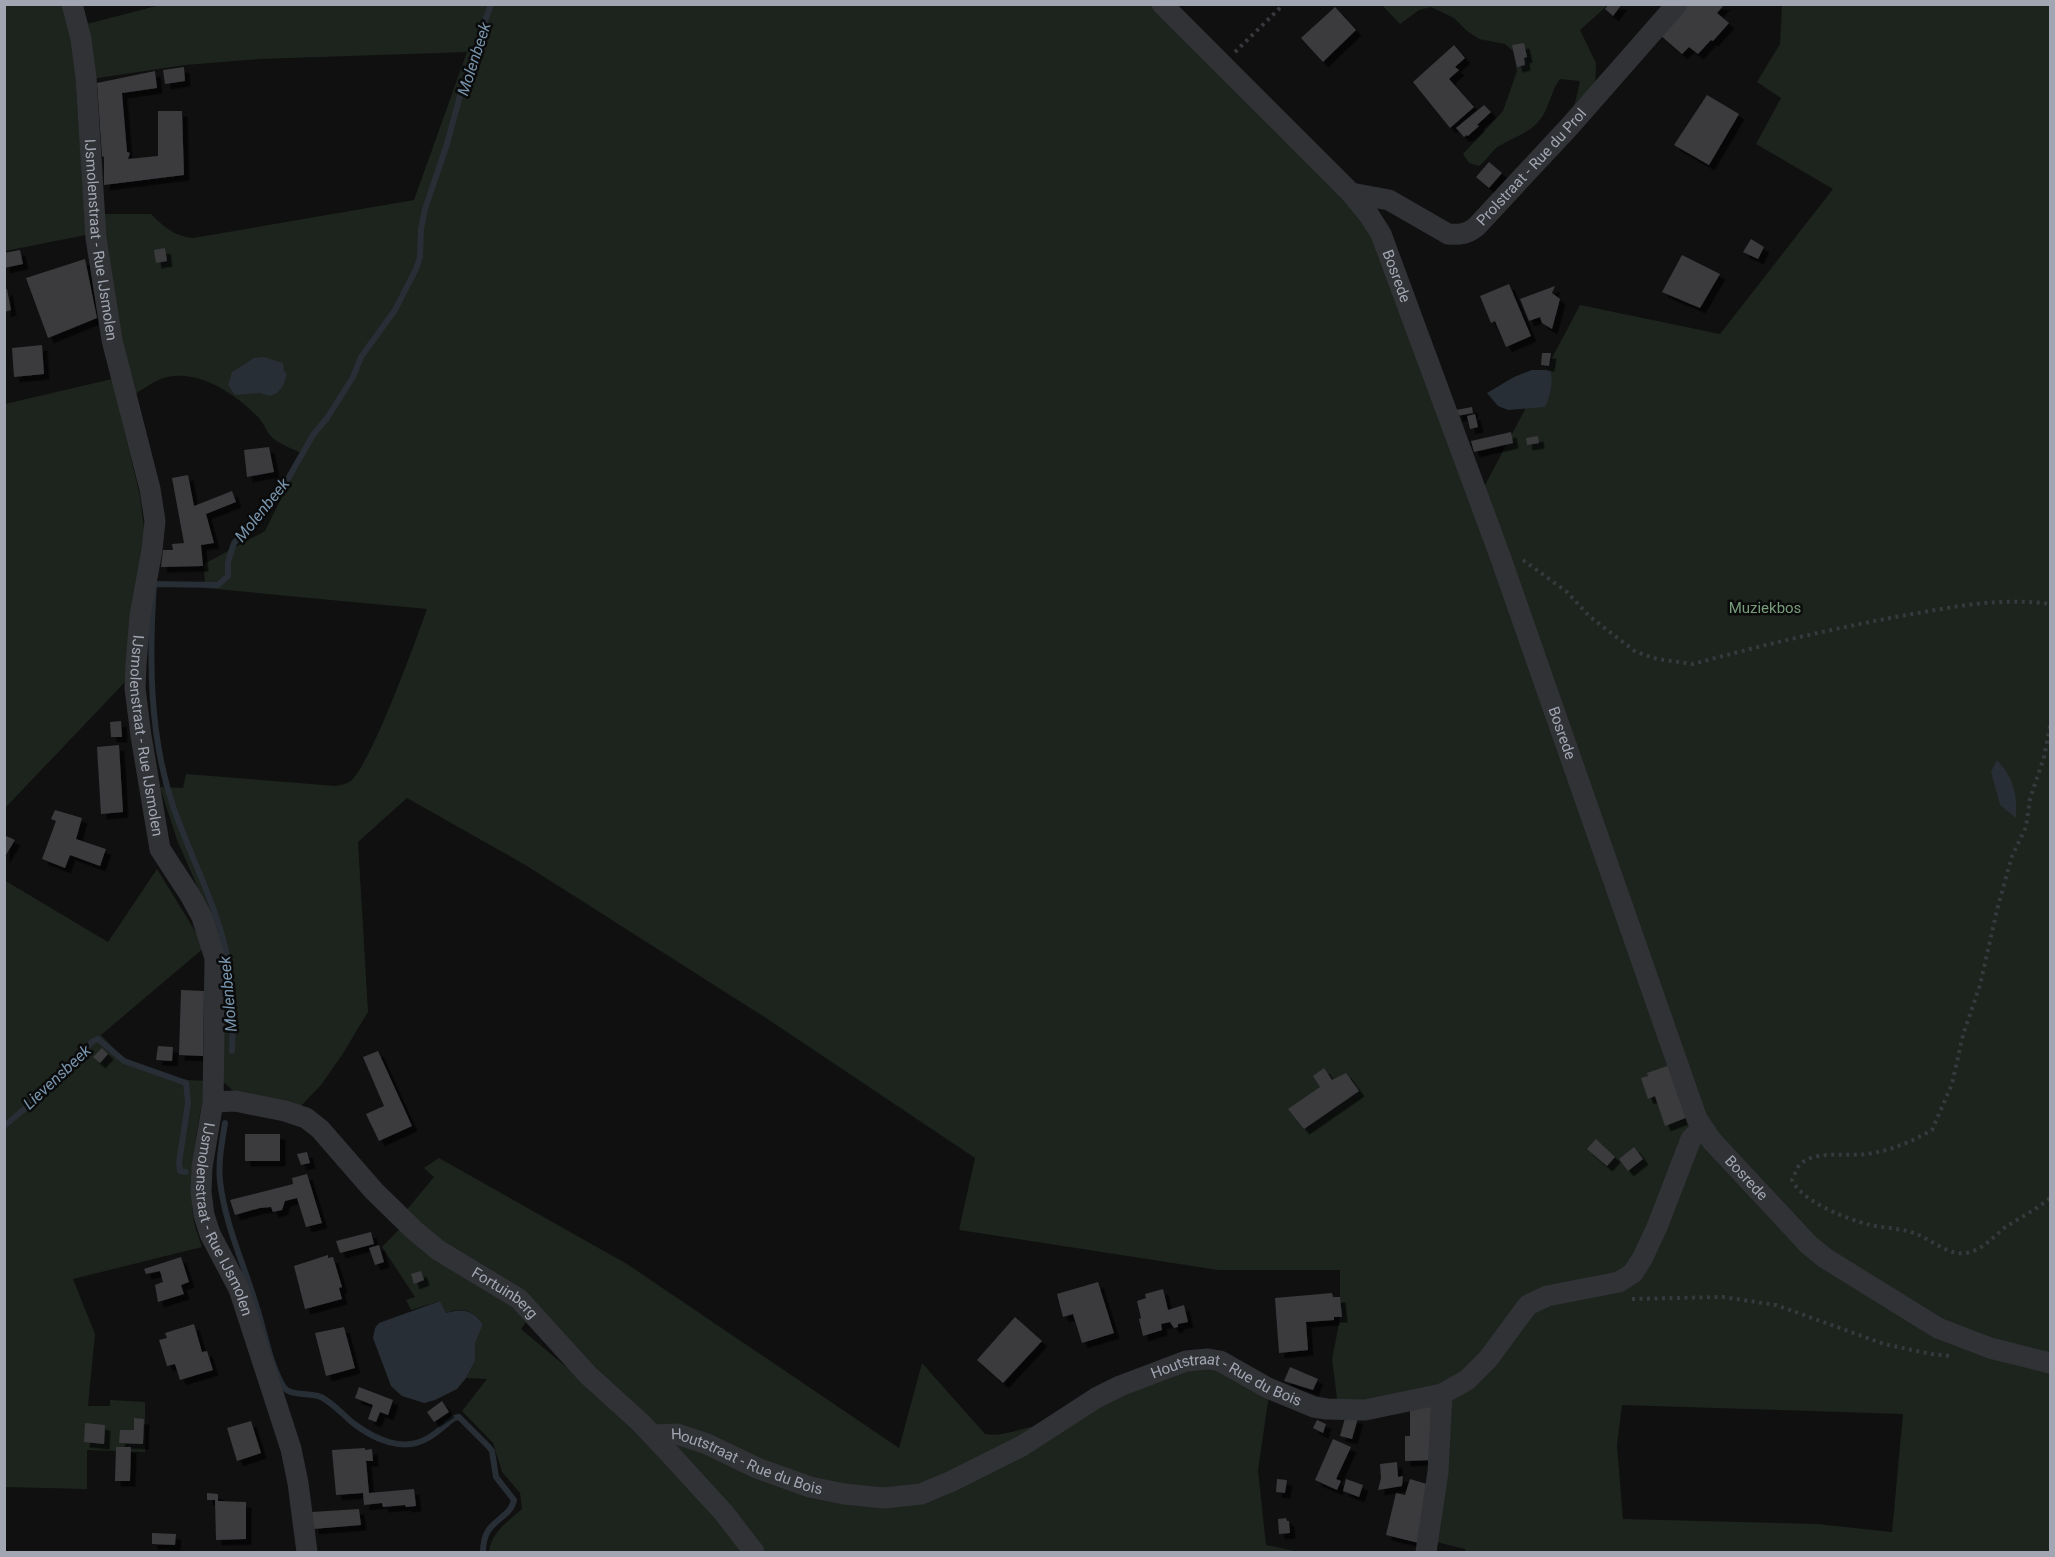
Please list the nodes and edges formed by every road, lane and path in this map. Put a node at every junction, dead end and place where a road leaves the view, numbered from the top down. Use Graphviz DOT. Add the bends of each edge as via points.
graph roads {
  1 [pos="72,4"];
  2 [pos="1162,4"];
  3 [pos="1284,4"];
  4 [pos="1677,4"];
  5 [pos="1221,66"];
  6 [pos="1351,193"];
  7 [pos="1500,556"];
  8 [pos="2050,604"];
  9 [pos="2050,726"];
  10 [pos="213,1102"];
  11 [pos="1702,1128"];
  12 [pos="2050,1198"];
  13 [pos="1627,1299"];
  14 [pos="1955,1356"];
  15 [pos="2050,1363"];
  16 [pos="1442,1394"];
  17 [pos="652,1435"];
  18 [pos="307,1552"];
  19 [pos="754,1552"];
  20 [pos="1426,1552"];
  1 -- 10 [label="street, IJsmolenstraat - Rue IJsmolen" via="86,78 96,238 112,340 155,521 140,616 138,710 160,849 201,917 215,958"];
  2 -- 5 [label="street, Bosrede"];
  3 -- 5 [label="path"];
  4 -- 6 [label="street, Prolstraat - Rue du Prol" via="1468,233 1448,234 1389,200"];
  5 -- 6 [label="street, Bosrede"];
  6 -- 7 [label="street, Bosrede" via="1381,234"];
  7 -- 8 [label="path" via="1513,555 1527,562 1567,591 1589,616 1636,652 1677,663 1693,664 1786,639 1953,606 2022,600"];
  7 -- 11 [label="street, Bosrede"];
  9 -- 12 [label="path" via="2026,827 2012,856 1952,1084 1932,1130 1896,1147 1864,1155 1811,1158 1799,1165 1792,1180 1804,1195 1825,1207 1871,1225 1913,1233 1959,1253 1980,1248"];
  10 -- 17 [label="street, Fortuinberg" via="262,1105 306,1118 415,1231 438,1250 519,1299 588,1375"];
  10 -- 18 [label="street, IJsmolenstraat - Rue IJsmolen" via="202,1167 204,1215 239,1289 291,1449"];
  11 -- 15 [label="street, Bosrede" via="1809,1245 1826,1258 1938,1328 1990,1348"];
  11 -- 16 [label="street, Houtstraat - Rue du Bois" via="1691,1139 1633,1273 1619,1282 1547,1296 1528,1305 1488,1359 1467,1380"];
  13 -- 14 [label="path" via="1723,1297 1776,1305 1884,1344"];
  16 -- 17 [label="street, Houtstraat - Rue du Bois" via="1365,1410 1327,1409 1268,1388 1220,1361 1186,1361 1096,1398 1022,1446 952,1481 921,1494 884,1498 810,1487 677,1434"];
  16 -- 20 [label="street" via="1438,1472"];
  17 -- 19 [label="street, Fortuinberg" via="724,1513"];
}
